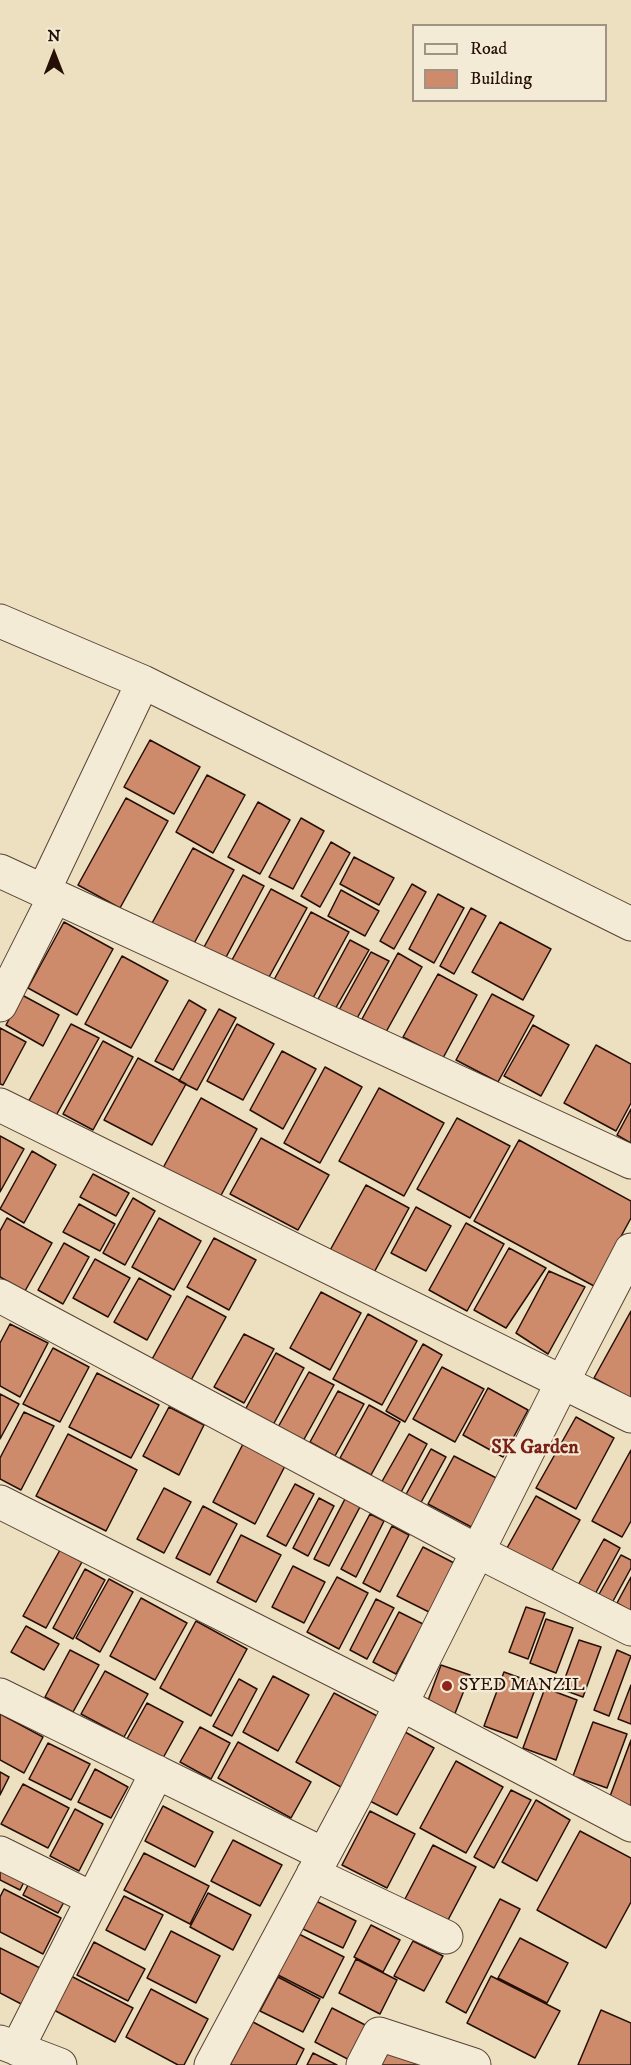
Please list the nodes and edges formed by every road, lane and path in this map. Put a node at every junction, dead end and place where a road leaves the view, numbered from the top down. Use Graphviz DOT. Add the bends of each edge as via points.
graph roads {
  1 [pos="0,621"];
  2 [pos="143,682"];
  3 [pos="0,871"];
  4 [pos="49,893"];
  5 [pos="631,924"];
  6 [pos="0,1005"];
  7 [pos="0,1105"];
  8 [pos="631,1162"];
  9 [pos="631,1250"];
  10 [pos="0,1296"];
  11 [pos="562,1383"];
  12 [pos="631,1416"];
  13 [pos="0,1502"];
  14 [pos="477,1551"];
  15 [pos="631,1629"];
  16 [pos="0,1695"];
  17 [pos="401,1704"];
  18 [pos="157,1772"];
  19 [pos="631,1825"];
  20 [pos="0,1853"];
  21 [pos="318,1864"];
  22 [pos="93,1899"];
  23 [pos="446,1937"];
  24 [pos="9,2045"];
  25 [pos="60,2065"];
  26 [pos="211,2065"];
  27 [pos="363,2065"];
  28 [pos="474,2065"];
  1 -- 2 [label="street"];
  2 -- 4 [label="street"];
  2 -- 5 [label="street"];
  3 -- 4 [label="street"];
  4 -- 6 [label="street"];
  4 -- 8 [label="street"];
  7 -- 11 [label="street"];
  9 -- 11 [label="street"];
  10 -- 14 [label="street"];
  11 -- 12 [label="street"];
  11 -- 14 [label="street"];
  13 -- 17 [label="street"];
  14 -- 15 [label="street"];
  14 -- 17 [label="street"];
  16 -- 18 [label="street"];
  17 -- 19 [label="street"];
  17 -- 21 [label="street"];
  18 -- 21 [label="street"];
  18 -- 22 [label="street"];
  20 -- 22 [label="street"];
  21 -- 23 [label="street"];
  21 -- 26 [label="street"];
  22 -- 24 [label="street"];
  24 -- 25 [label="street"];
  27 -- 28 [label="street" via="379,2034"];
}
